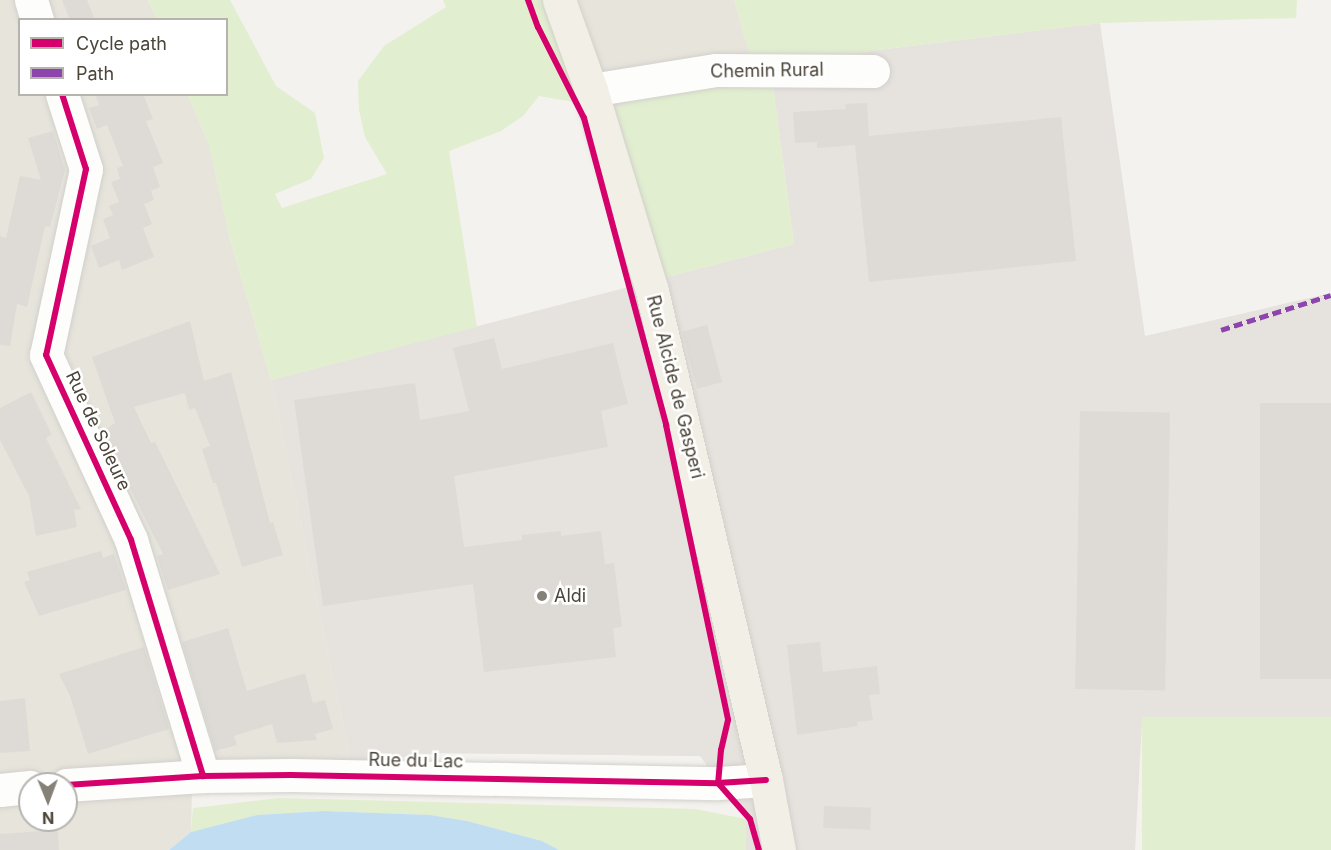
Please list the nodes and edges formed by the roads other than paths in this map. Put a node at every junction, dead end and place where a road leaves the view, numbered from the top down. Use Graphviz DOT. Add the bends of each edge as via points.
graph roads {
  1 [pos="31,0"];
  2 [pos="559,0"];
  3 [pos="37,18"];
  4 [pos="873,71"];
  5 [pos="591,90"];
  6 [pos="63,96"];
  7 [pos="203,776"];
  8 [pos="766,780"];
  9 [pos="78,784"];
  10 [pos="18,788"];
  11 [pos="0,790"];
  12 [pos="779,850"];
  1 -- 3 [label="street"];
  2 -- 5 [label="main road, Rue Alcide de Gasperi"];
  4 -- 5 [label="street, Chemin Rural" via="716,70"];
  5 -- 8 [label="main road, Rue Alcide de Gasperi" via="652,291"];
  6 -- 7 [label="street, Rue de Soleure" via="86,169 46,355 132,540"];
  7 -- 8 [label="street, Rue du Lac" via="387,775 718,783"];
  7 -- 9 [label="street, Rue du Lac"];
  8 -- 12 [label="main road, Rue Alcide de Gasperi"];
  10 -- 11 [label="street"];
}
